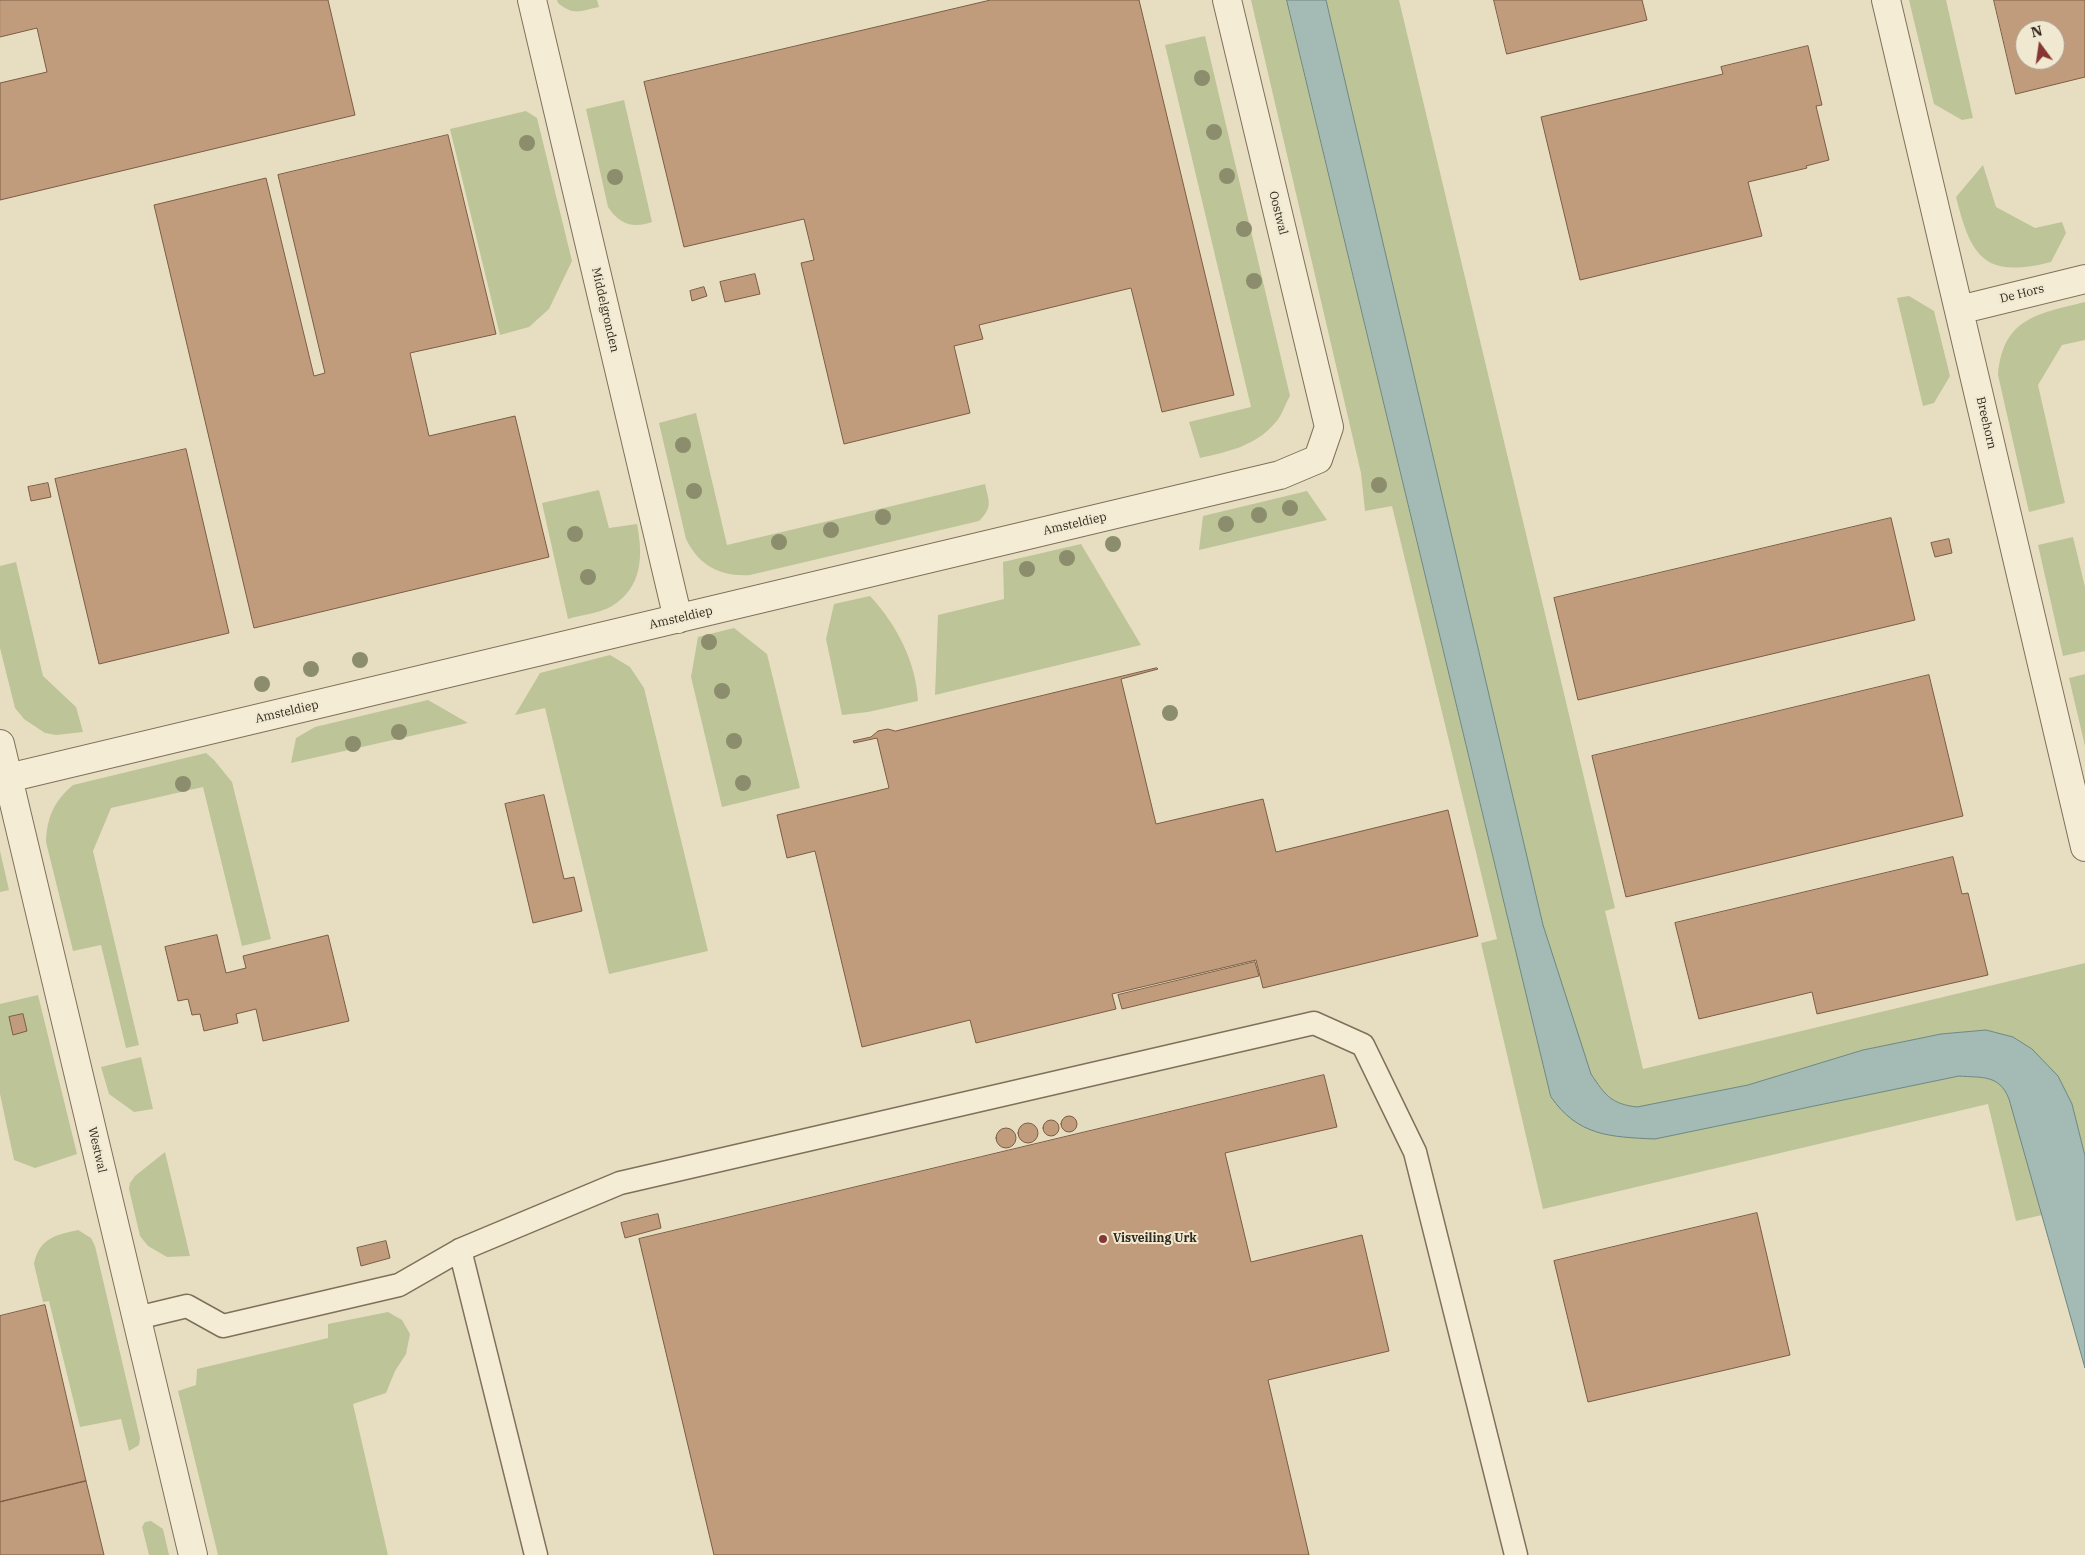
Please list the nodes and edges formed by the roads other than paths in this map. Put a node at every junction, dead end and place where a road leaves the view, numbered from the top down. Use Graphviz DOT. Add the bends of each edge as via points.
graph roads {
  1 [pos="532,0"];
  2 [pos="1227,0"];
  3 [pos="1886,0"];
  4 [pos="2085,279"];
  5 [pos="1959,310"];
  6 [pos="1329,427"];
  7 [pos="678,619"];
  8 [pos="0,744"];
  9 [pos="4,779"];
  10 [pos="2085,847"];
  11 [pos="460,1250"];
  12 [pos="137,1318"];
  13 [pos="193,1555"];
  14 [pos="536,1555"];
  15 [pos="1516,1555"];
  1 -- 7 [label="street, Middelgronden"];
  2 -- 6 [label="street, Oostwal"];
  3 -- 5 [label="street, Breehorn"];
  4 -- 5 [label="street, De Hors"];
  5 -- 10 [label="street, Breehorn"];
  6 -- 7 [label="street, Amsteldiep" via="1318,460 1280,476"];
  7 -- 9 [label="street, Amsteldiep"];
  8 -- 9 [label="street, Westwal"];
  9 -- 12 [label="street, Westwal"];
  11 -- 12 [label="lane" via="399,1285 223,1326 187,1306"];
  11 -- 14 [label="lane"];
  11 -- 15 [label="lane" via="620,1183 1314,1023 1363,1045 1415,1152"];
  12 -- 13 [label="street, Westwal"];
}
